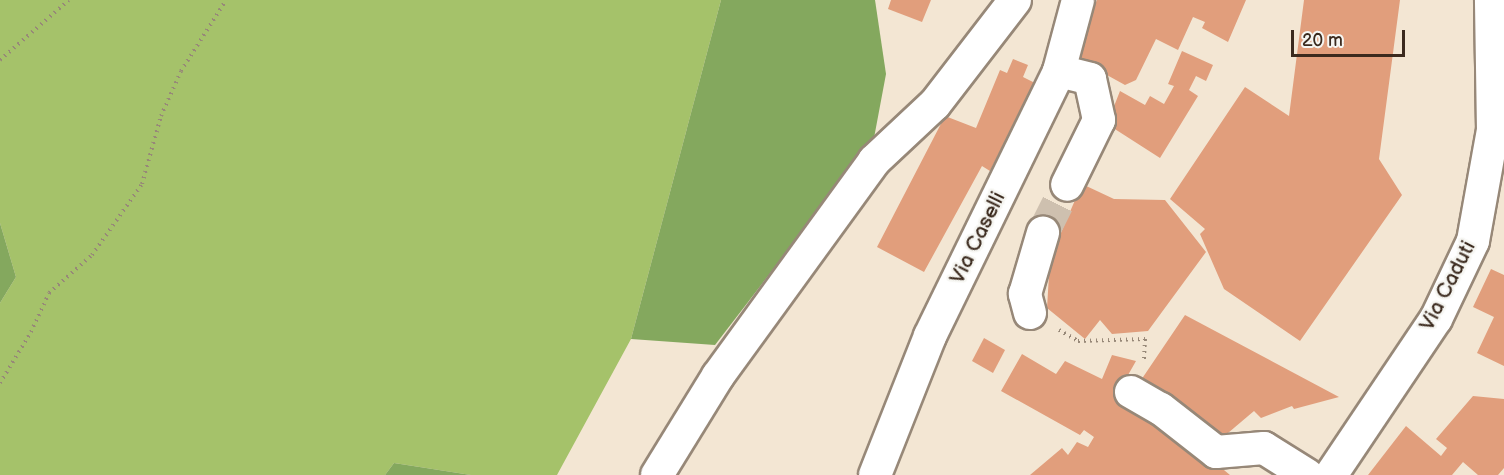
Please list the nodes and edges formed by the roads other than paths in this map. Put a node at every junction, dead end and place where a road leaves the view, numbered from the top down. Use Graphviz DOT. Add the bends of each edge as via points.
graph roads {
  1 [pos="1016,0"];
  2 [pos="1078,0"];
  3 [pos="1491,0"];
  4 [pos="1059,71"];
  5 [pos="1067,185"];
  6 [pos="1042,233"];
  7 [pos="1030,313"];
  8 [pos="1131,392"];
  9 [pos="657,475"];
  10 [pos="875,475"];
  11 [pos="1307,475"];
  12 [pos="1331,475"];
  1 -- 9 [label="street" via="935,104 874,160 718,376"];
  2 -- 4 [label="street, Via Caselli"];
  3 -- 12 [label="street, Via Caduti" via="1493,130 1473,242 1436,319"];
  4 -- 5 [label="street" via="1090,79 1099,120"];
  4 -- 10 [label="street, Via Caselli" via="930,336"];
  6 -- 7 [label="street" via="1024,294"];
  8 -- 11 [label="street" via="1161,409 1216,452 1264,448"];
}
